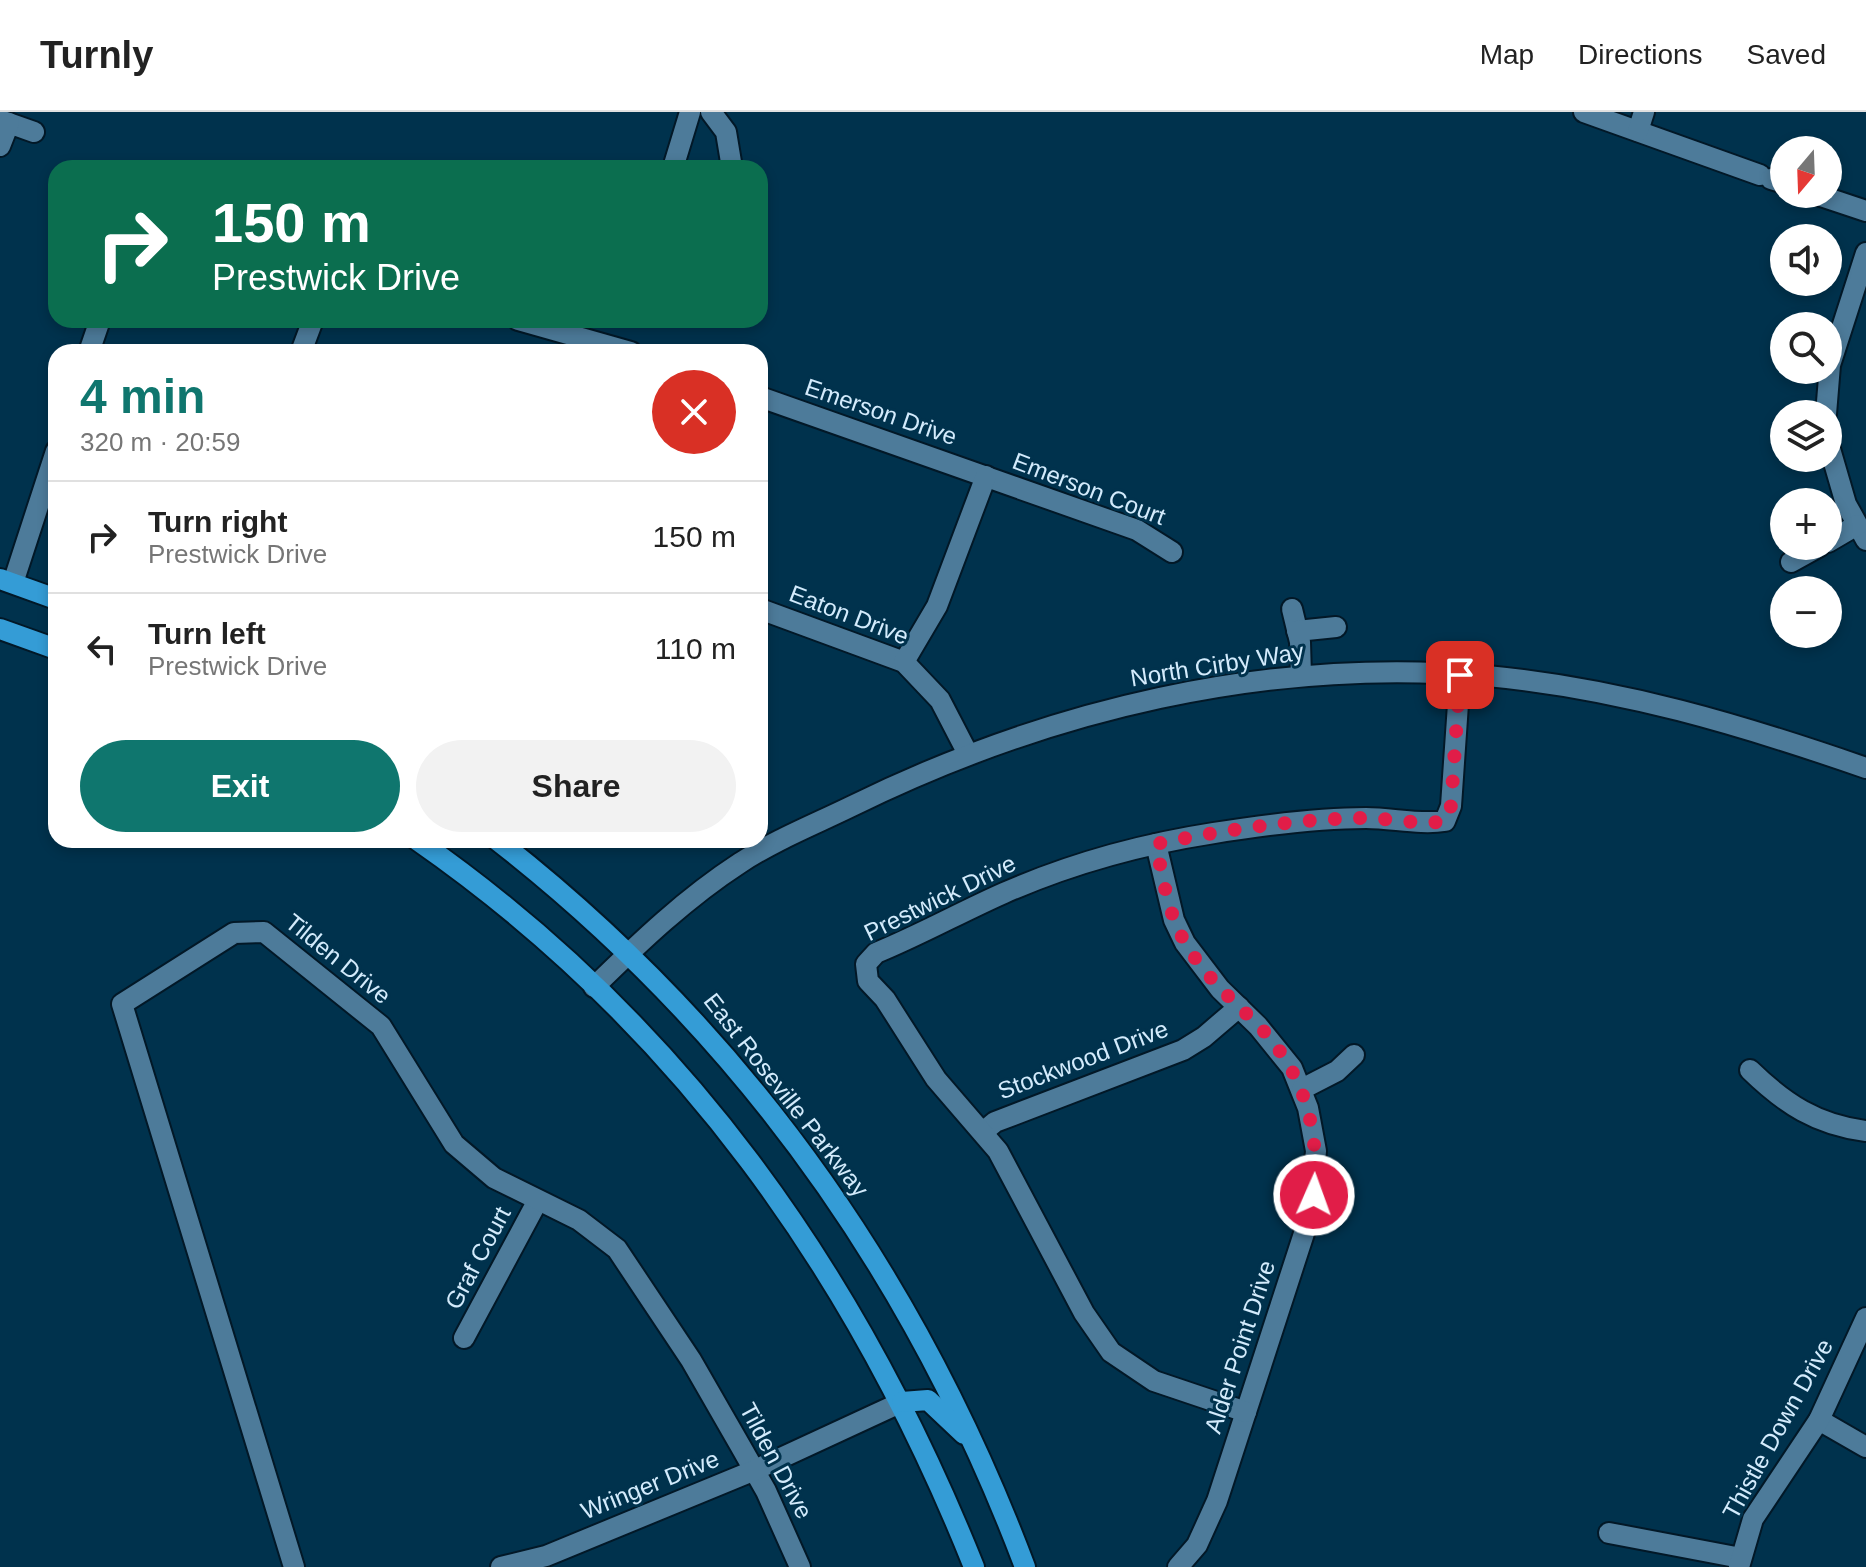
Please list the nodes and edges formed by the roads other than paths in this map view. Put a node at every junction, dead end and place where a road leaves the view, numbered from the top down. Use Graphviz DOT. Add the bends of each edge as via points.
graph roads {
  1 [pos="690,112"];
  2 [pos="711,112"];
  3 [pos="1584,112"];
  4 [pos="4,122"];
  5 [pos="1641,122"];
  6 [pos="34,132"];
  7 [pos="0,146"];
  8 [pos="675,160"];
  9 [pos="731,160"];
  10 [pos="1770,178"];
  11 [pos="1842,203"];
  12 [pos="1866,211"];
  13 [pos="1866,253"];
  14 [pos="546,328"];
  15 [pos="603,344"];
  16 [pos="768,400"];
  17 [pos="1827,400"];
  18 [pos="48,472"];
  19 [pos="1835,472"];
  20 [pos="986,476"];
  21 [pos="1861,533"];
  22 [pos="1172,552"];
  23 [pos="1795,560"];
  24 [pos="1791,562"];
  25 [pos="6,581"];
  26 [pos="48,596"];
  27 [pos="1292,609"];
  28 [pos="768,612"];
  29 [pos="1336,627"];
  30 [pos="0,629"];
  31 [pos="1297,631"];
  32 [pos="48,646"];
  33 [pos="904,662"];
  34 [pos="1460,675"];
  35 [pos="1301,676"];
  36 [pos="968,754"];
  37 [pos="1866,768"];
  38 [pos="1156,844"];
  39 [pos="768,847"];
  40 [pos="427,848"];
  41 [pos="506,848"];
  42 [pos="766,848"];
  43 [pos="628,953"];
  44 [pos="594,987"];
  45 [pos="1239,1007"];
  46 [pos="1354,1055"];
  47 [pos="1750,1070"];
  48 [pos="1302,1089"];
  49 [pos="1866,1131"];
  50 [pos="983,1132"];
  51 [pos="537,1202"];
  52 [pos="1866,1318"];
  53 [pos="464,1338"];
  54 [pos="902,1402"];
  55 [pos="1246,1412"];
  56 [pos="1819,1420"];
  57 [pos="976,1446"];
  58 [pos="1866,1447"];
  59 [pos="755,1470"];
  60 [pos="1609,1533"];
  61 [pos="1740,1563"];
  62 [pos="294,1567"];
  63 [pos="501,1567"];
  64 [pos="800,1567"];
  65 [pos="974,1567"];
  66 [pos="1025,1567"];
  67 [pos="1178,1567"];
  1 -- 8 [label="street"];
  2 -- 9 [label="street" via="726,132"];
  3 -- 5 [label="street"];
  4 -- 6 [label="street"];
  4 -- 7 [label="street"];
  5 -- 10 [label="street"];
  11 -- 12 [label="street"];
  13 -- 17 [label="street" via="1830,365"];
  14 -- 15 [label="street"];
  16 -- 20 [label="street, Emerson Drive"];
  18 -- 25 [label="street"];
  19 -- 21 [label="street"];
  20 -- 22 [label="street, Emerson Court" via="1137,530"];
  20 -- 33 [label="street" via="947,583"];
  23 -- 24 [label="street"];
  25 -- 26 [label="main road"];
  27 -- 31 [label="street"];
  28 -- 33 [label="street, Eaton Drive"];
  29 -- 31 [label="street"];
  30 -- 32 [label="main road"];
  31 -- 35 [label="street"];
  33 -- 36 [label="street, Eaton Drive" via="940,700"];
  34 -- 35 [label="street, North Cirby Way"];
  34 -- 37 [label="street, North Cirby Way" via="1545,683 1676,707"];
  34 -- 38 [label="street, Prestwick Drive" via="1451,806 1445,821 1322,820"];
  35 -- 36 [label="street, North Cirby Way" via="1115,707"];
  36 -- 39 [label="street, North Cirby Way"];
  38 -- 45 [label="street, Alder Point Drive" via="1174,920 1185,943"];
  38 -- 50 [label="street, Prestwick Drive" via="1007,892 876,953 866,964 868,981"];
  40 -- 44 [label="main road" via="522,921"];
  41 -- 43 [label="main road, East Roseville Parkway"];
  42 -- 43 [label="street, North Cirby Way" via="709,885"];
  43 -- 44 [label="street, North Cirby Way"];
  43 -- 57 [label="main road, East Roseville Parkway" via="675,997 758,1093 846,1212 922,1338"];
  44 -- 54 [label="main road" via="693,1089 767,1183 855,1315"];
  45 -- 48 [label="street, Alder Point Drive" via="1278,1047"];
  45 -- 50 [label="street, Stockwood Drive" via="1183,1050 995,1122"];
  46 -- 48 [label="street" via="1337,1071"];
  47 -- 49 [label="street" via="1800,1112 1826,1124"];
  48 -- 55 [label="street, Alder Point Drive" via="1313,1130 1314,1195"];
  50 -- 55 [label="street, Prestwick Drive" via="1111,1352 1170,1388"];
  51 -- 53 [label="street, Graf Court"];
  51 -- 59 [label="street, Tilden Drive" via="579,1220 617,1249"];
  51 -- 62 [label="street, Tilden Drive" via="494,1178 454,1144 381,1026 264,932 234,933 122,1004"];
  52 -- 56 [label="street, Thistle Down Drive"];
  54 -- 57 [label="main road" via="928,1400"];
  54 -- 59 [label="street, Wringer Drive"];
  54 -- 65 [label="main road"];
  55 -- 67 [label="street, Alder Point Drive" via="1208,1523"];
  56 -- 58 [label="street"];
  56 -- 61 [label="street, Thistle Down Drive" via="1753,1519"];
  57 -- 66 [label="main road, East Roseville Parkway"];
  59 -- 63 [label="street, Wringer Drive" via="546,1556"];
  59 -- 64 [label="street, Tilden Drive"];
  60 -- 61 [label="street"];
}
